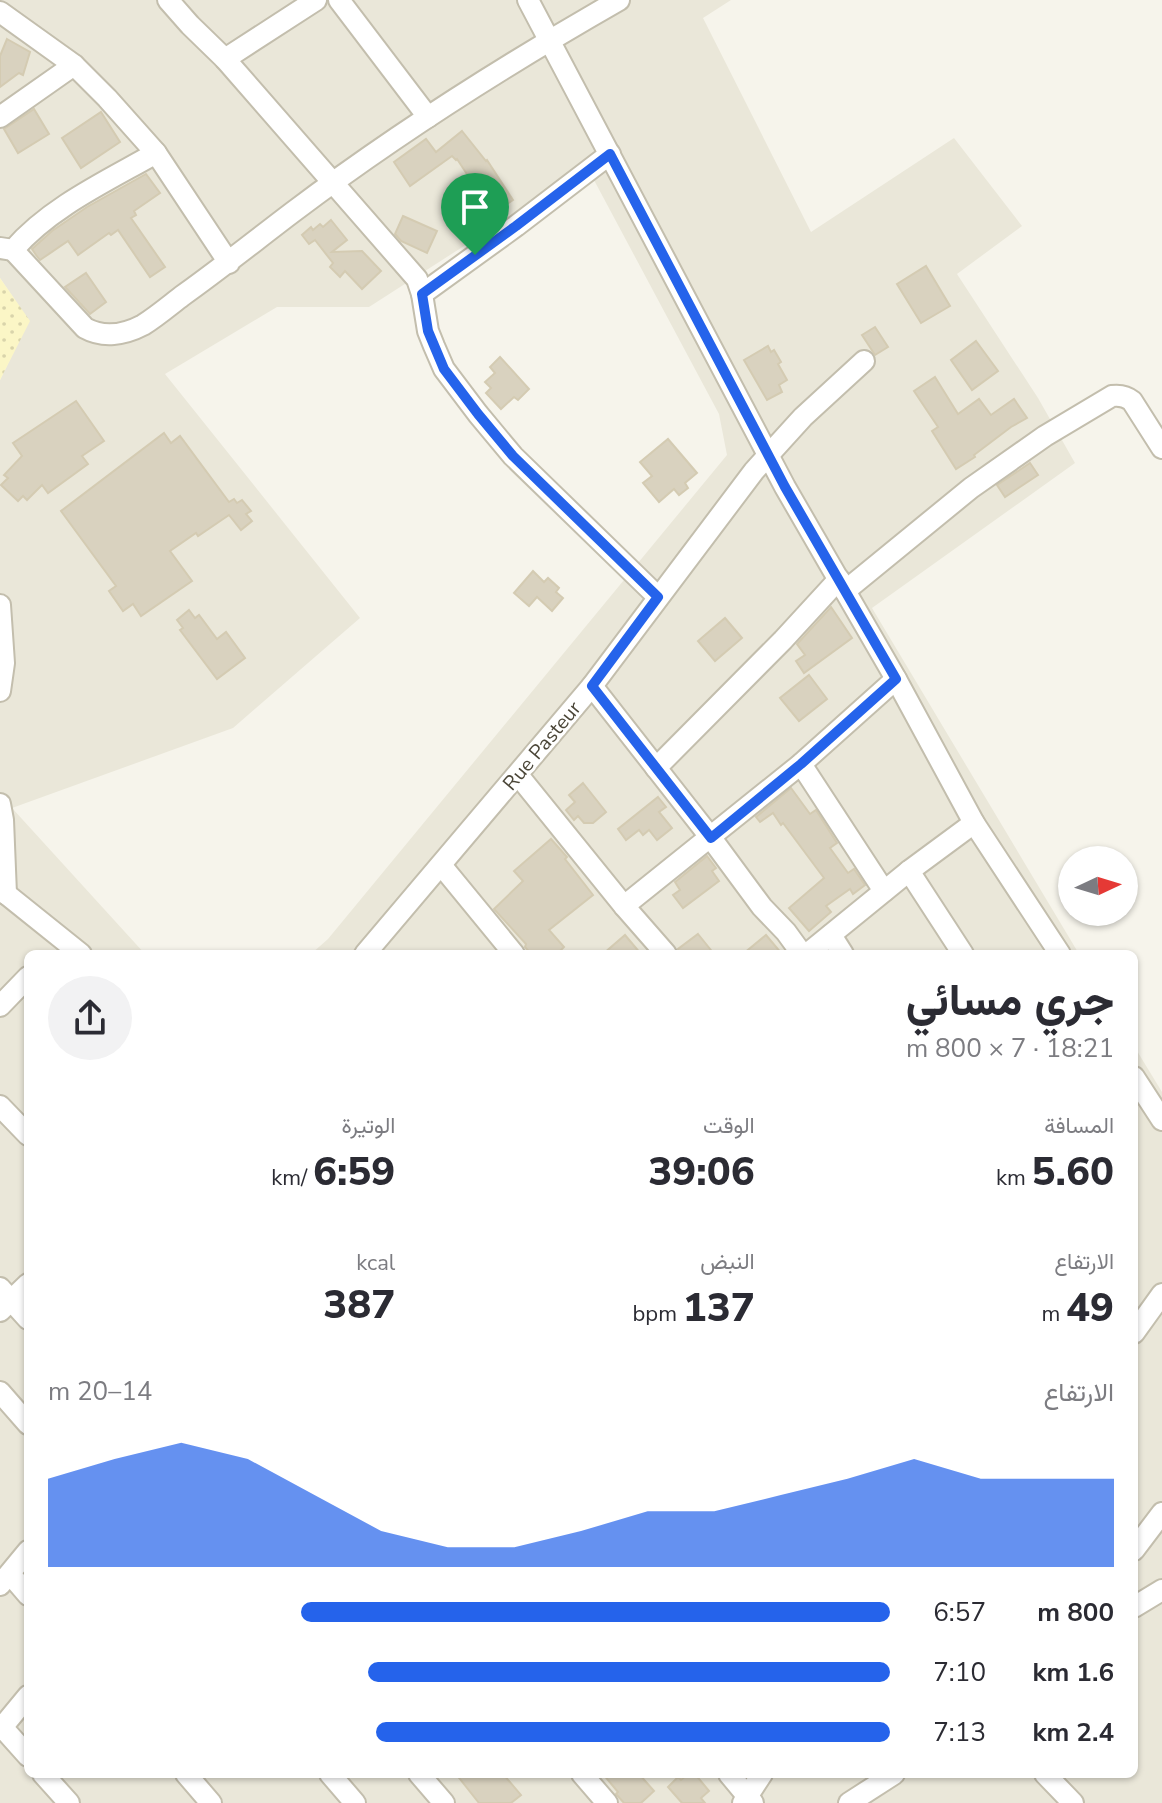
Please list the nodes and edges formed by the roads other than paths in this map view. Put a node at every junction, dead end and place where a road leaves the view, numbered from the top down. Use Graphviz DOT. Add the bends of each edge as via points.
graph roads {
  1 [pos="168,0"];
  2 [pos="316,0"];
  3 [pos="339,0"];
  4 [pos="528,0"];
  5 [pos="619,0"];
  6 [pos="0,12"];
  7 [pos="550,39"];
  8 [pos="225,59"];
  9 [pos="74,65"];
  10 [pos="0,117"];
  11 [pos="428,117"];
  12 [pos="156,153"];
  13 [pos="610,154"];
  14 [pos="333,183"];
  15 [pos="6,249"];
  16 [pos="229,263"];
  17 [pos="422,294"];
  18 [pos="864,361"];
  19 [pos="1162,448"];
  20 [pos="768,455"];
  21 [pos="842,585"];
  22 [pos="658,597"];
  23 [pos="0,607"];
  24 [pos="896,679"];
  25 [pos="592,686"];
  26 [pos="0,691"];
  27 [pos="801,764"];
  28 [pos="656,768"];
  29 [pos="518,775"];
  30 [pos="0,804"];
  31 [pos="974,823"];
  32 [pos="711,838"];
  33 [pos="441,865"];
  34 [pos="909,871"];
  35 [pos="884,891"];
  36 [pos="3,892"];
  37 [pos="624,906"];
  38 [pos="831,935"];
  39 [pos="58,947"];
  40 [pos="370,950"];
  41 [pos="511,950"];
  42 [pos="662,950"];
  43 [pos="801,950"];
  44 [pos="810,950"];
  45 [pos="840,950"];
  46 [pos="960,950"];
  47 [pos="1055,950"];
  48 [pos="24,981"];
  49 [pos="0,1006"];
  50 [pos="1138,1083"];
  51 [pos="0,1106"];
  52 [pos="1162,1120"];
  53 [pos="24,1125"];
  54 [pos="24,1286"];
  55 [pos="1162,1294"];
  56 [pos="4,1299"];
  57 [pos="24,1316"];
  58 [pos="1138,1327"];
  59 [pos="0,1392"];
  60 [pos="24,1419"];
  61 [pos="1162,1513"];
  62 [pos="1138,1545"];
  63 [pos="24,1556"];
  64 [pos="5,1580"];
  65 [pos="1162,1590"];
  66 [pos="24,1592"];
  67 [pos="1138,1605"];
  68 [pos="24,1701"];
  69 [pos="1,1729"];
  70 [pos="24,1752"];
  71 [pos="47,1778"];
  72 [pos="189,1778"];
  73 [pos="333,1778"];
  74 [pos="422,1778"];
  75 [pos="585,1778"];
  76 [pos="732,1778"];
  77 [pos="760,1778"];
  78 [pos="888,1778"];
  79 [pos="1049,1778"];
  80 [pos="748,1801"];
  81 [pos="69,1803"];
  82 [pos="211,1803"];
  83 [pos="355,1803"];
  84 [pos="444,1803"];
  85 [pos="607,1803"];
  86 [pos="849,1803"];
  87 [pos="1073,1803"];
  1 -- 8 [label="street"];
  2 -- 8 [label="street"];
  3 -- 11 [label="street"];
  4 -- 7 [label="street"];
  5 -- 7 [label="street"];
  6 -- 9 [label="street"];
  7 -- 11 [label="street"];
  7 -- 13 [label="street"];
  8 -- 14 [label="street"];
  9 -- 10 [label="street"];
  9 -- 12 [label="street"];
  11 -- 14 [label="street"];
  12 -- 15 [label="street" via="73,201"];
  12 -- 16 [label="street"];
  13 -- 17 [label="street"];
  13 -- 20 [label="street"];
  14 -- 16 [label="street"];
  14 -- 17 [label="street" via="410,270"];
  15 -- 16 [label="street" via="96,334 143,325"];
  17 -- 22 [label="street" via="428,331 444,369 478,414 513,456"];
  18 -- 20 [label="street, Rue Pasteur"];
  19 -- 21 [label="street" via="1132,401 1112,396 1045,436"];
  20 -- 21 [label="street"];
  20 -- 22 [label="street, Rue Pasteur"];
  21 -- 24 [label="street"];
  21 -- 28 [label="street"];
  22 -- 25 [label="street, Rue Pasteur"];
  23 -- 26 [label="street"];
  24 -- 27 [label="street"];
  24 -- 31 [label="street"];
  25 -- 28 [label="street"];
  25 -- 29 [label="street, Rue Pasteur"];
  27 -- 32 [label="street"];
  27 -- 35 [label="street"];
  28 -- 32 [label="street"];
  29 -- 33 [label="street, Rue Pasteur"];
  29 -- 37 [label="street"];
  30 -- 36 [label="street"];
  31 -- 34 [label="street"];
  31 -- 47 [label="street"];
  32 -- 37 [label="street"];
  32 -- 43 [label="street"];
  33 -- 40 [label="street, Rue Pasteur"];
  33 -- 41 [label="street"];
  34 -- 35 [label="street"];
  34 -- 46 [label="street"];
  35 -- 38 [label="street"];
  36 -- 39 [label="street"];
  37 -- 42 [label="street"];
  38 -- 44 [label="street"];
  38 -- 45 [label="street"];
  48 -- 49 [label="street"];
  50 -- 52 [label="street"];
  51 -- 53 [label="street"];
  54 -- 56 [label="street"];
  55 -- 58 [label="street"];
  56 -- 57 [label="street"];
  59 -- 60 [label="street"];
  61 -- 62 [label="street"];
  63 -- 64 [label="street"];
  64 -- 66 [label="street"];
  65 -- 67 [label="street"];
  68 -- 69 [label="street"];
  69 -- 70 [label="street"];
  71 -- 81 [label="street"];
  72 -- 82 [label="street"];
  73 -- 83 [label="street"];
  74 -- 84 [label="street"];
  75 -- 85 [label="street"];
  76 -- 80 [label="street"];
  77 -- 80 [label="street"];
  78 -- 86 [label="street"];
  79 -- 87 [label="street"];
}
